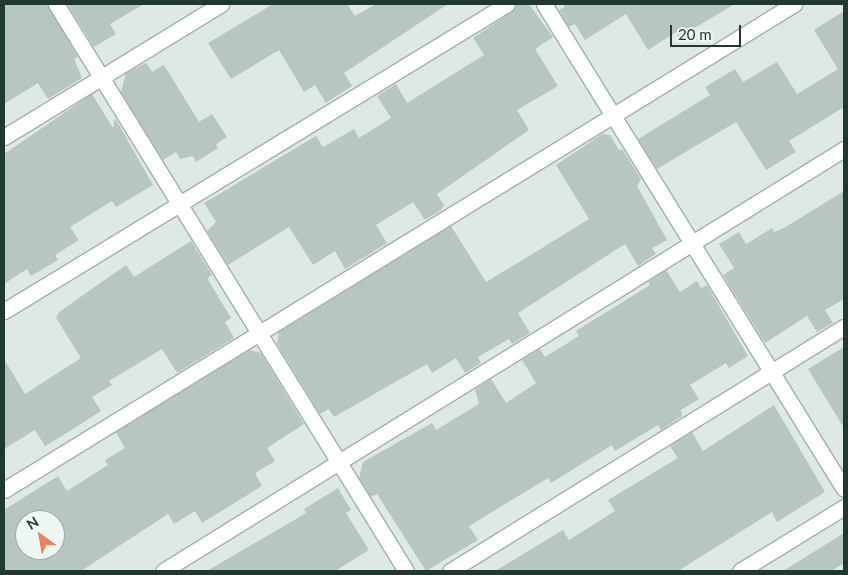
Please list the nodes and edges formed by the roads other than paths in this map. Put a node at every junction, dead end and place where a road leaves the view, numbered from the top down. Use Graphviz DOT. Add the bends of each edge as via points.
graph roads {
  1 [pos="56,4"];
  2 [pos="221,4"];
  3 [pos="507,4"];
  4 [pos="544,4"];
  5 [pos="794,4"];
  6 [pos="102,77"];
  7 [pos="613,115"];
  8 [pos="4,137"];
  9 [pos="844,149"];
  10 [pos="180,204"];
  11 [pos="692,244"];
  12 [pos="4,310"];
  13 [pos="844,328"];
  14 [pos="259,333"];
  15 [pos="772,372"];
  16 [pos="339,462"];
  17 [pos="844,489"];
  18 [pos="4,490"];
  19 [pos="844,507"];
  20 [pos="163,571"];
  21 [pos="406,571"];
  22 [pos="450,571"];
  23 [pos="740,571"];
  1 -- 6 [label="street"];
  2 -- 6 [label="street"];
  3 -- 10 [label="street"];
  4 -- 7 [label="street"];
  5 -- 7 [label="street"];
  6 -- 8 [label="street"];
  6 -- 10 [label="street"];
  7 -- 11 [label="street"];
  7 -- 14 [label="street"];
  9 -- 11 [label="street"];
  10 -- 12 [label="street"];
  10 -- 14 [label="street"];
  11 -- 15 [label="street"];
  11 -- 16 [label="street"];
  13 -- 15 [label="street"];
  14 -- 16 [label="street"];
  14 -- 18 [label="street"];
  15 -- 17 [label="street"];
  15 -- 22 [label="street"];
  16 -- 20 [label="street"];
  16 -- 21 [label="street"];
  19 -- 23 [label="street"];
}
